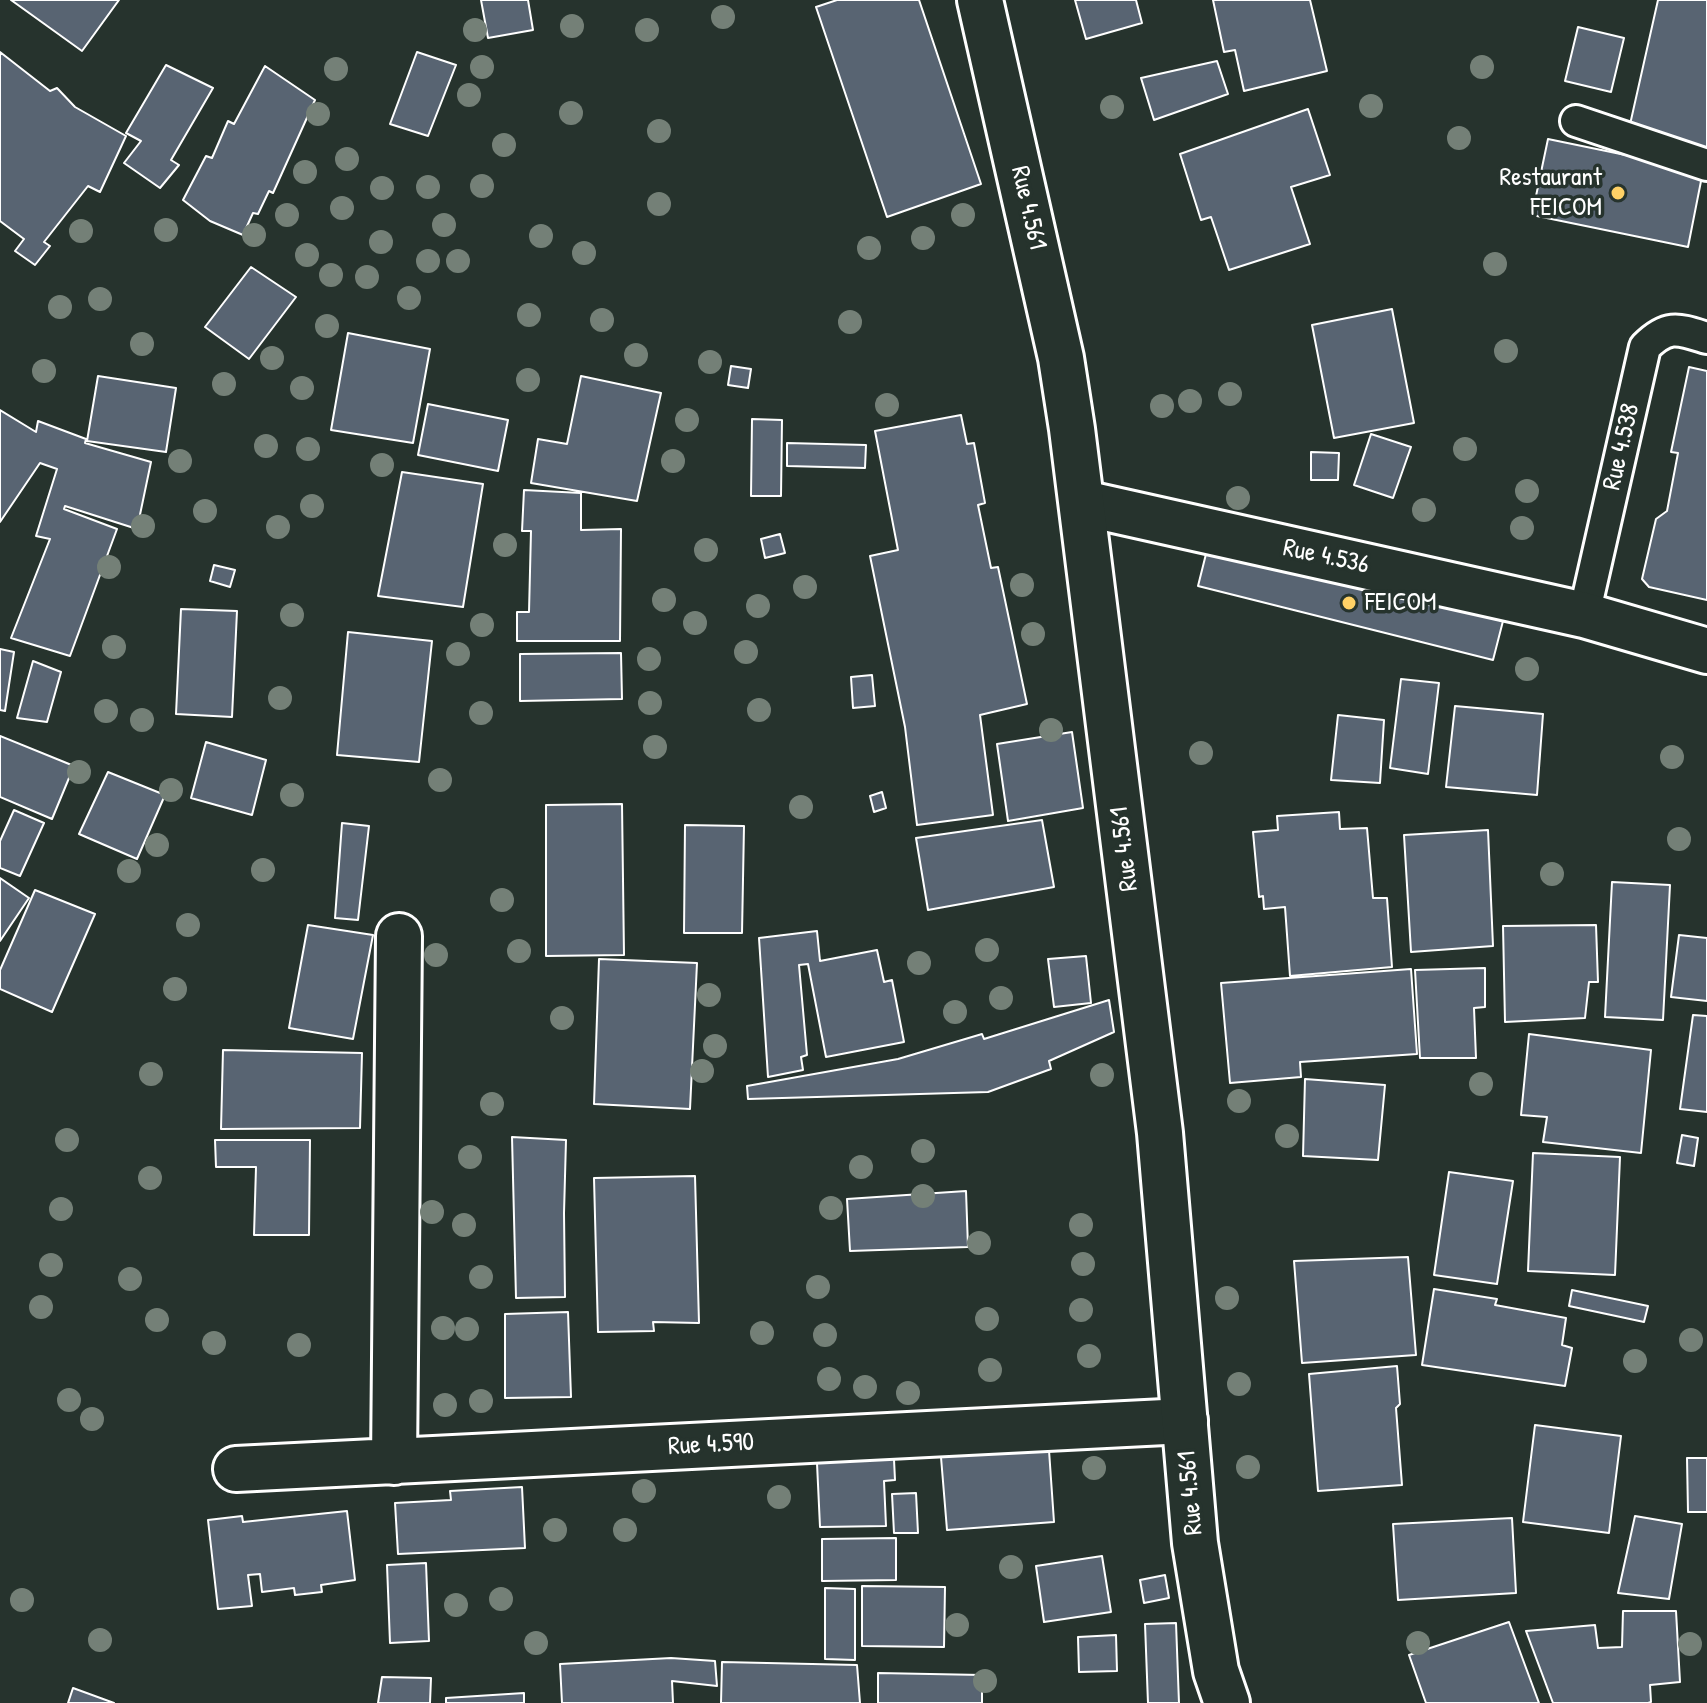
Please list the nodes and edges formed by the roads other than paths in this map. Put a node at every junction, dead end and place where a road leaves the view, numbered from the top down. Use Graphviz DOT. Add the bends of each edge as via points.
graph roads {
  1 [pos="980,0"];
  2 [pos="1576,121"];
  3 [pos="1707,165"];
  4 [pos="1707,338"];
  5 [pos="1083,503"];
  6 [pos="1584,615"];
  7 [pos="1707,651"];
  8 [pos="399,936"];
  9 [pos="1185,1421"];
  10 [pos="394,1462"];
  11 [pos="236,1469"];
  12 [pos="1227,1703"];
  1 -- 5 [label="street, Rue 4.561" via="1061,358"];
  2 -- 3 [label="lane"];
  4 -- 6 [label="lane, Rue 4.538" via="1676,328 1658,334 1645,347"];
  5 -- 6 [label="street, Rue 4.536"];
  5 -- 9 [label="street, Rue 4.561" via="1160,1133"];
  6 -- 7 [label="street, Rue 4.536"];
  8 -- 10 [label="street"];
  9 -- 10 [label="street, Rue 4.590"];
  9 -- 12 [label="street, Rue 4.561" via="1195,1543 1216,1671"];
  10 -- 11 [label="street, Rue 4.590"];
}
